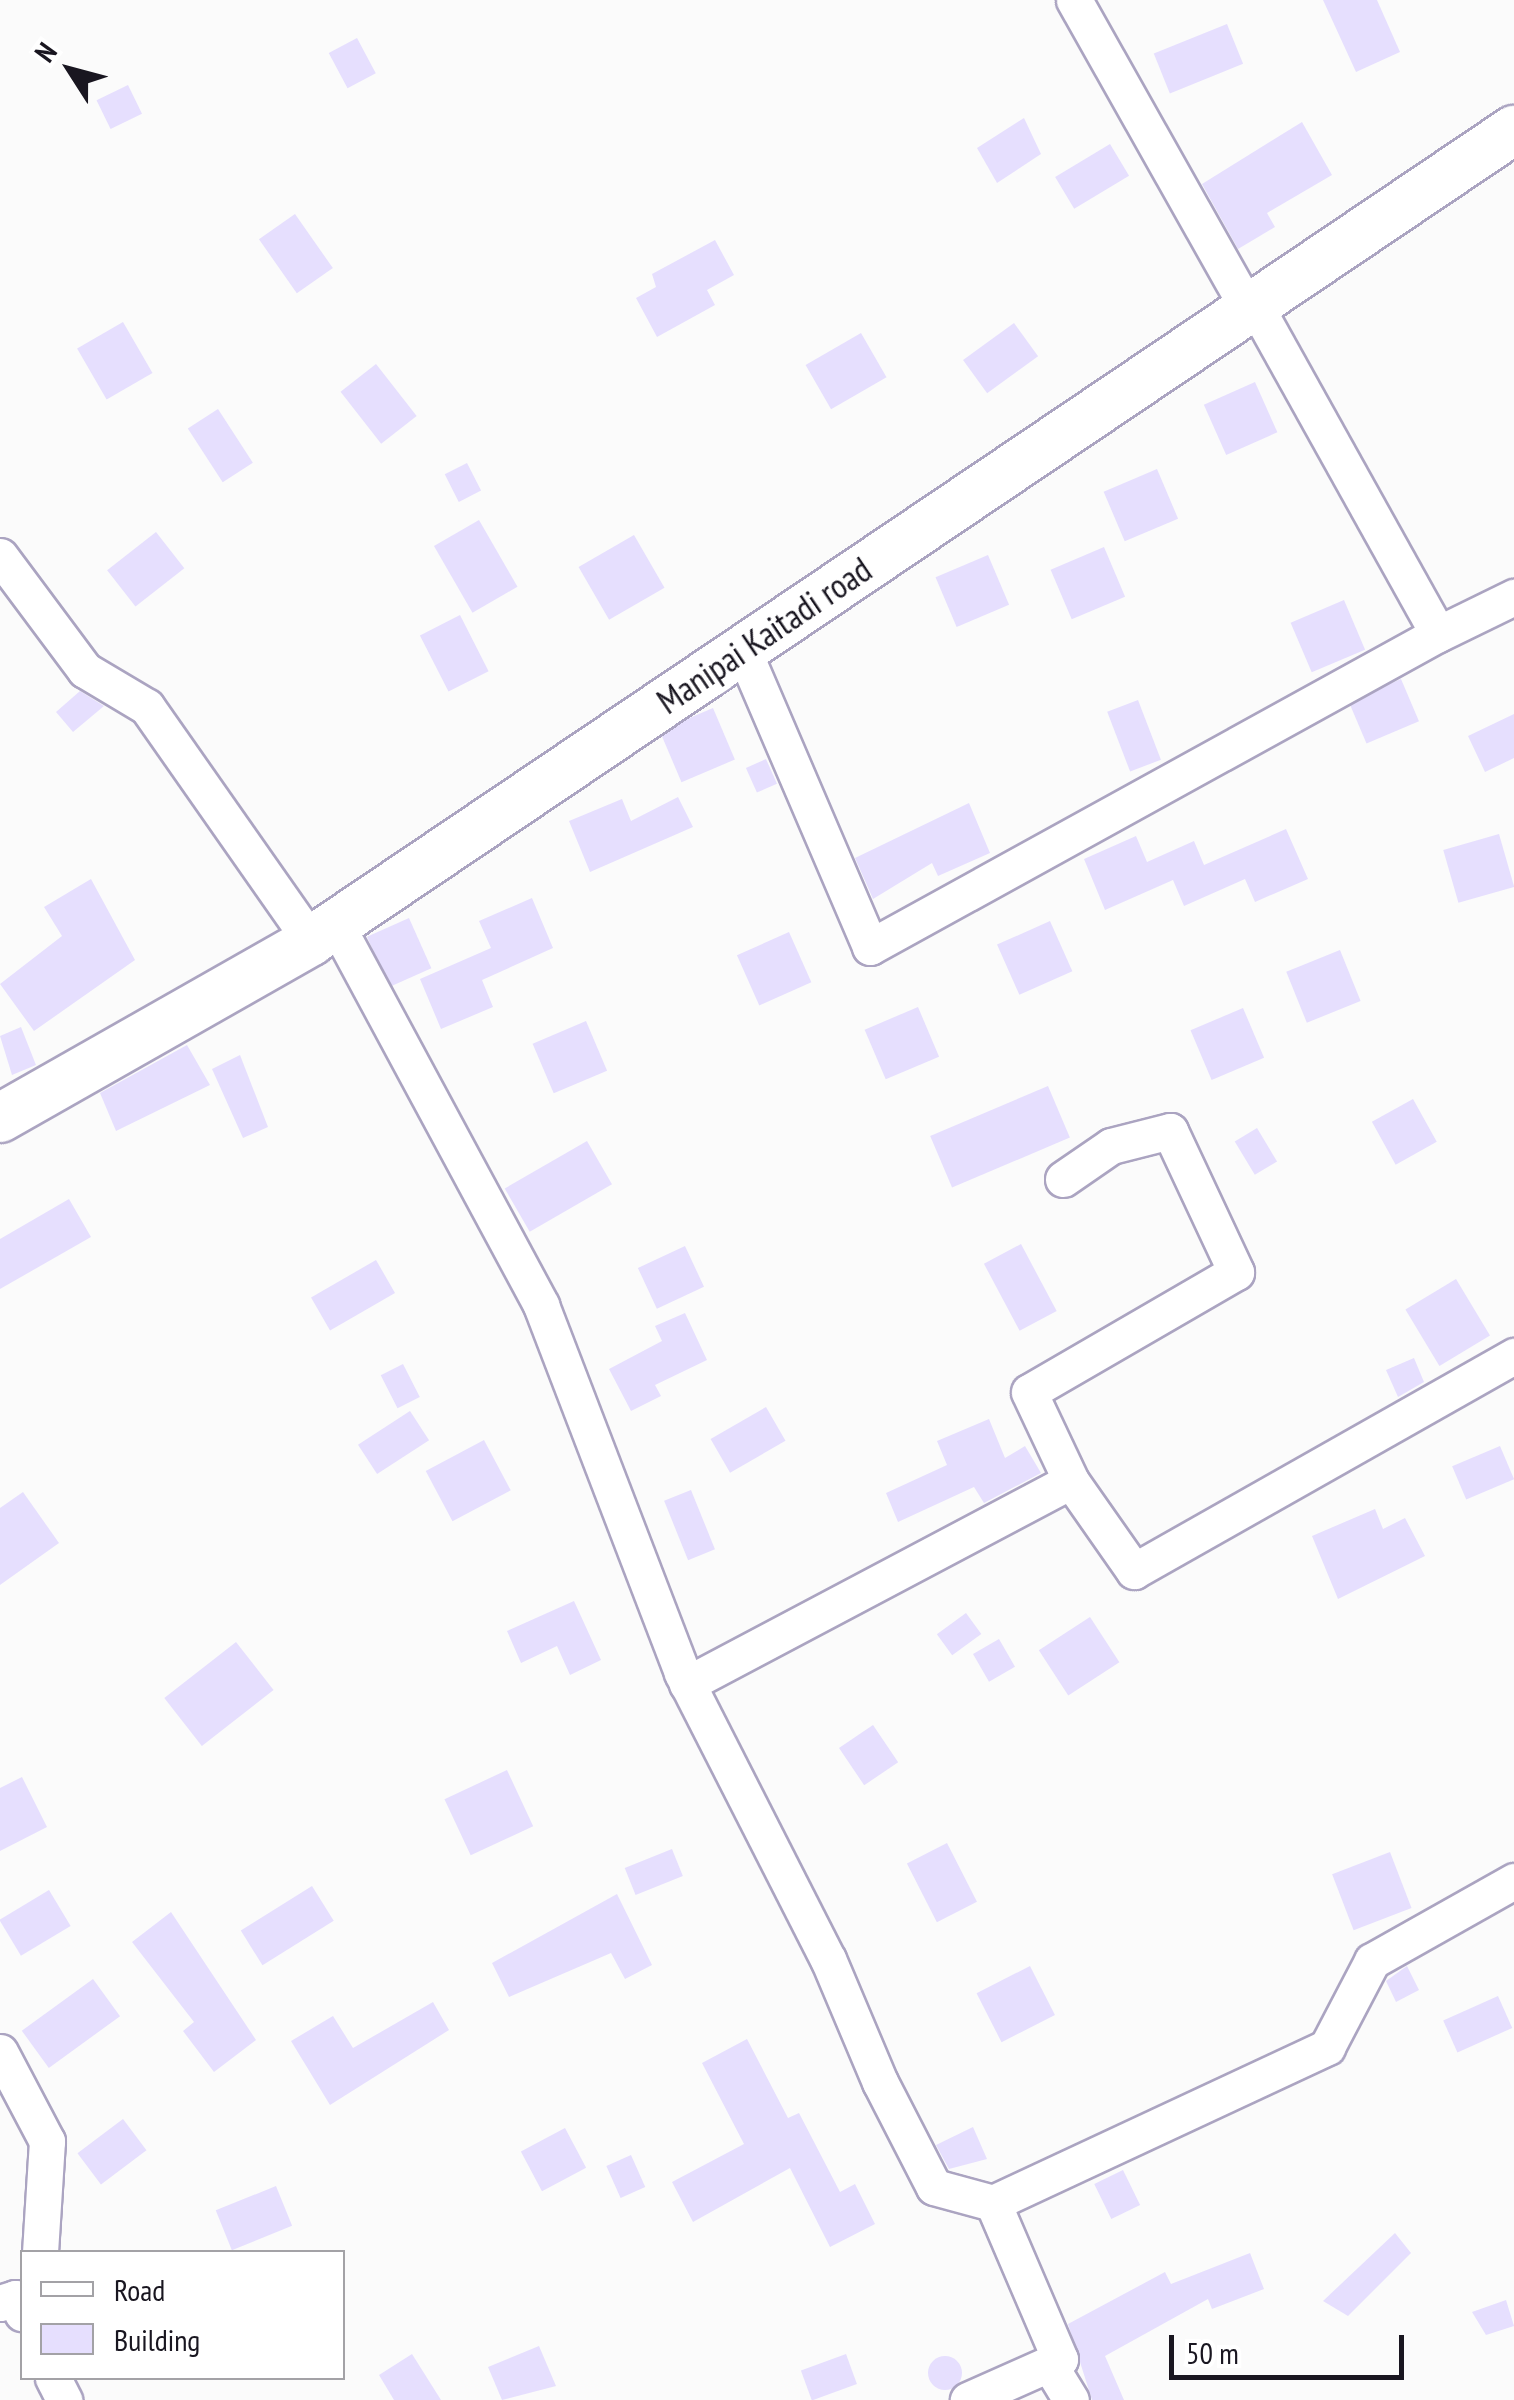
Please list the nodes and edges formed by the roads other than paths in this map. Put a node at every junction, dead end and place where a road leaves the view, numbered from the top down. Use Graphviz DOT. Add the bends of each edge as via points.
graph roads {
  1 [pos="1074,0"];
  2 [pos="1514,130"];
  3 [pos="1251,307"];
  4 [pos="0,556"];
  5 [pos="1514,597"];
  6 [pos="1438,634"];
  7 [pos="743,650"];
  8 [pos="324,932"];
  9 [pos="0,1118"];
  10 [pos="1062,1179"];
  11 [pos="1514,1356"];
  12 [pos="1071,1481"];
  13 [pos="688,1684"];
  14 [pos="1514,1881"];
  15 [pos="0,2052"];
  16 [pos="993,2203"];
  17 [pos="40,2250"];
  18 [pos="0,2303"];
  19 [pos="20,2309"];
  20 [pos="1049,2364"];
  21 [pos="968,2400"];
  22 [pos="1070,2400"];
  1 -- 3 [label="street"];
  2 -- 3 [label="main road, Manipai Kaitadi road"];
  3 -- 6 [label="street"];
  3 -- 7 [label="main road, Manipai Kaitadi road"];
  4 -- 8 [label="street" via="86,670 147,707"];
  5 -- 6 [label="street"];
  6 -- 7 [label="street" via="870,947"];
  7 -- 8 [label="main road, Manipai Kaitadi road"];
  8 -- 9 [label="main road, Manipai Kaitadi road"];
  8 -- 13 [label="street" via="542,1305"];
  10 -- 12 [label="street" via="1111,1146 1170,1131 1236,1272 1029,1392"];
  11 -- 12 [label="street" via="1134,1571"];
  12 -- 13 [label="street"];
  13 -- 16 [label="street" via="934,2187"];
  14 -- 16 [label="street" via="1372,1962 1327,2047"];
  15 -- 17 [label="street" via="47,2141"];
  16 -- 20 [label="street" via="1060,2359"];
  18 -- 19 [label="street" via="15,2298"];
  20 -- 21 [label="street"];
  20 -- 22 [label="street"];
}
